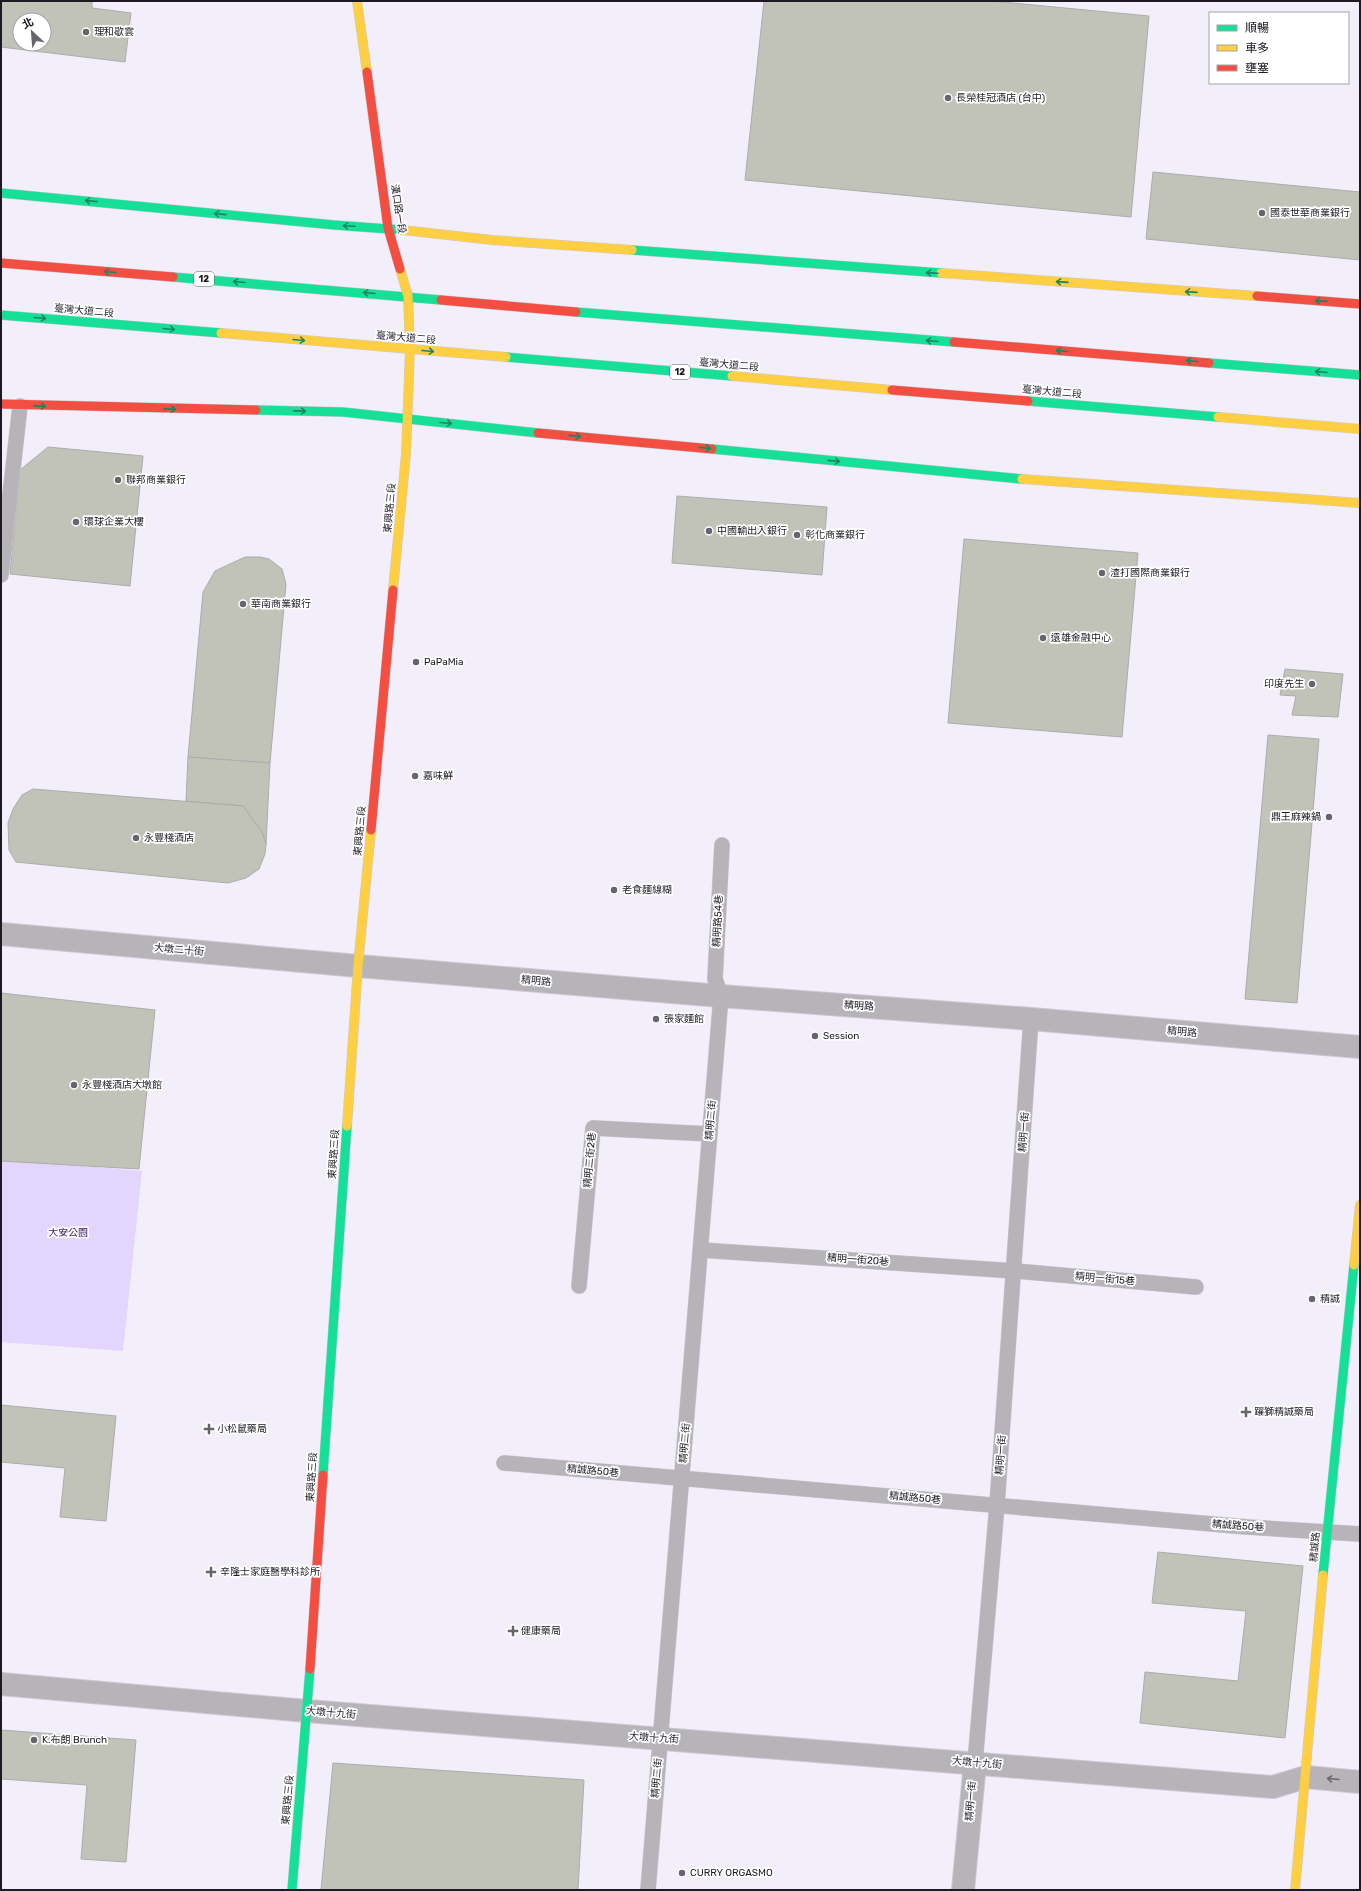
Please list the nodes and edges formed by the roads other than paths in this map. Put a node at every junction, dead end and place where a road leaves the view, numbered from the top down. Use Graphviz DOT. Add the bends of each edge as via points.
graph roads {
  1 [pos="357,1"];
  2 [pos="1,193"];
  3 [pos="388,228"];
  4 [pos="1,263"];
  5 [pos="408,296"];
  6 [pos="1360,304"];
  7 [pos="1,315"];
  8 [pos="410,350"];
  9 [pos="1360,375"];
  10 [pos="1,404"];
  11 [pos="20,406"];
  12 [pos="407,420"];
  13 [pos="1360,429"];
  14 [pos="1360,503"];
  15 [pos="2,574"];
  16 [pos="722,845"];
  17 [pos="1,934"];
  18 [pos="358,966"];
  19 [pos="721,996"];
  20 [pos="1031,1019"];
  21 [pos="1360,1047"];
  22 [pos="710,1134"];
  23 [pos="1360,1205"];
  24 [pos="700,1250"];
  25 [pos="1015,1271"];
  26 [pos="1356,1285"];
  27 [pos="579,1286"];
  28 [pos="1196,1287"];
  29 [pos="504,1463"];
  30 [pos="682,1478"];
  31 [pos="997,1505"];
  32 [pos="1327,1532"];
  33 [pos="1360,1534"];
  34 [pos="1,1684"];
  35 [pos="307,1711"];
  36 [pos="660,1739"];
  37 [pos="975,1763"];
  38 [pos="1306,1777"];
  39 [pos="1360,1782"];
  40 [pos="292,1890"];
  41 [pos="648,1890"];
  42 [pos="963,1890"];
  43 [pos="1296,1890"];
  1 -- 3 [label="main road, 漢口路一段"];
  3 -- 2 [label="main road, one-way"];
  3 -- 5 [label="main road, 漢口路一段"];
  6 -- 3 [label="main road, one-way" via="492,240"];
  5 -- 4 [label="main road, 12, one-way"];
  5 -- 8 [label="main road, 漢口路一段"];
  9 -- 5 [label="main road, 12, one-way" via="489,305"];
  7 -- 8 [label="main road, 臺灣大道二段 / 12, one-way"];
  8 -- 12 [label="main road, 漢口路一段"];
  8 -- 13 [label="main road, 臺灣大道二段 / 12, one-way"];
  10 -- 11 [label="main road"];
  11 -- 12 [label="main road, one-way" via="343,412"];
  11 -- 15 [label="lane"];
  12 -- 14 [label="main road, one-way" via="998,477"];
  12 -- 18 [label="main road, 東興路三段" via="405,470"];
  16 -- 19 [label="lane, 精明路54巷" via="715,978"];
  17 -- 18 [label="street, 大墩二十街"];
  18 -- 19 [label="street, 精明路"];
  18 -- 35 [label="main road, 東興路三段"];
  19 -- 20 [label="street, 精明路"];
  19 -- 22 [label="lane, 精明二街"];
  20 -- 21 [label="street, 精明路"];
  20 -- 25 [label="lane, 精明一街"];
  22 -- 24 [label="lane, 精明二街"];
  22 -- 27 [label="lane, 精明二街2巷" via="593,1128"];
  23 -- 26 [label="main road, 精誠路"];
  24 -- 25 [label="lane, 精明一街20巷"];
  24 -- 30 [label="lane, 精明二街"];
  25 -- 28 [label="lane, 精明一街15巷"];
  25 -- 31 [label="lane, 精明一街"];
  26 -- 32 [label="main road, 精誠路"];
  29 -- 30 [label="lane, 精誠路50巷"];
  30 -- 31 [label="lane, 精誠路50巷"];
  30 -- 36 [label="lane, 精明二街"];
  31 -- 32 [label="lane, 精誠路50巷"];
  31 -- 37 [label="lane, 精明一街"];
  32 -- 33 [label="lane, 精誠路50巷"];
  32 -- 38 [label="main road, 精誠路"];
  34 -- 35 [label="street, 大墩十九街"];
  35 -- 36 [label="street, 大墩十九街"];
  35 -- 40 [label="main road, 東興路三段"];
  36 -- 37 [label="street, 大墩十九街"];
  36 -- 41 [label="lane, 精明二街"];
  37 -- 38 [label="street, 大墩十九街" via="1273,1787"];
  37 -- 42 [label="street, 精明一街"];
  39 -- 38 [label="street, one-way"];
  38 -- 43 [label="main road, 精誠路"];
}
